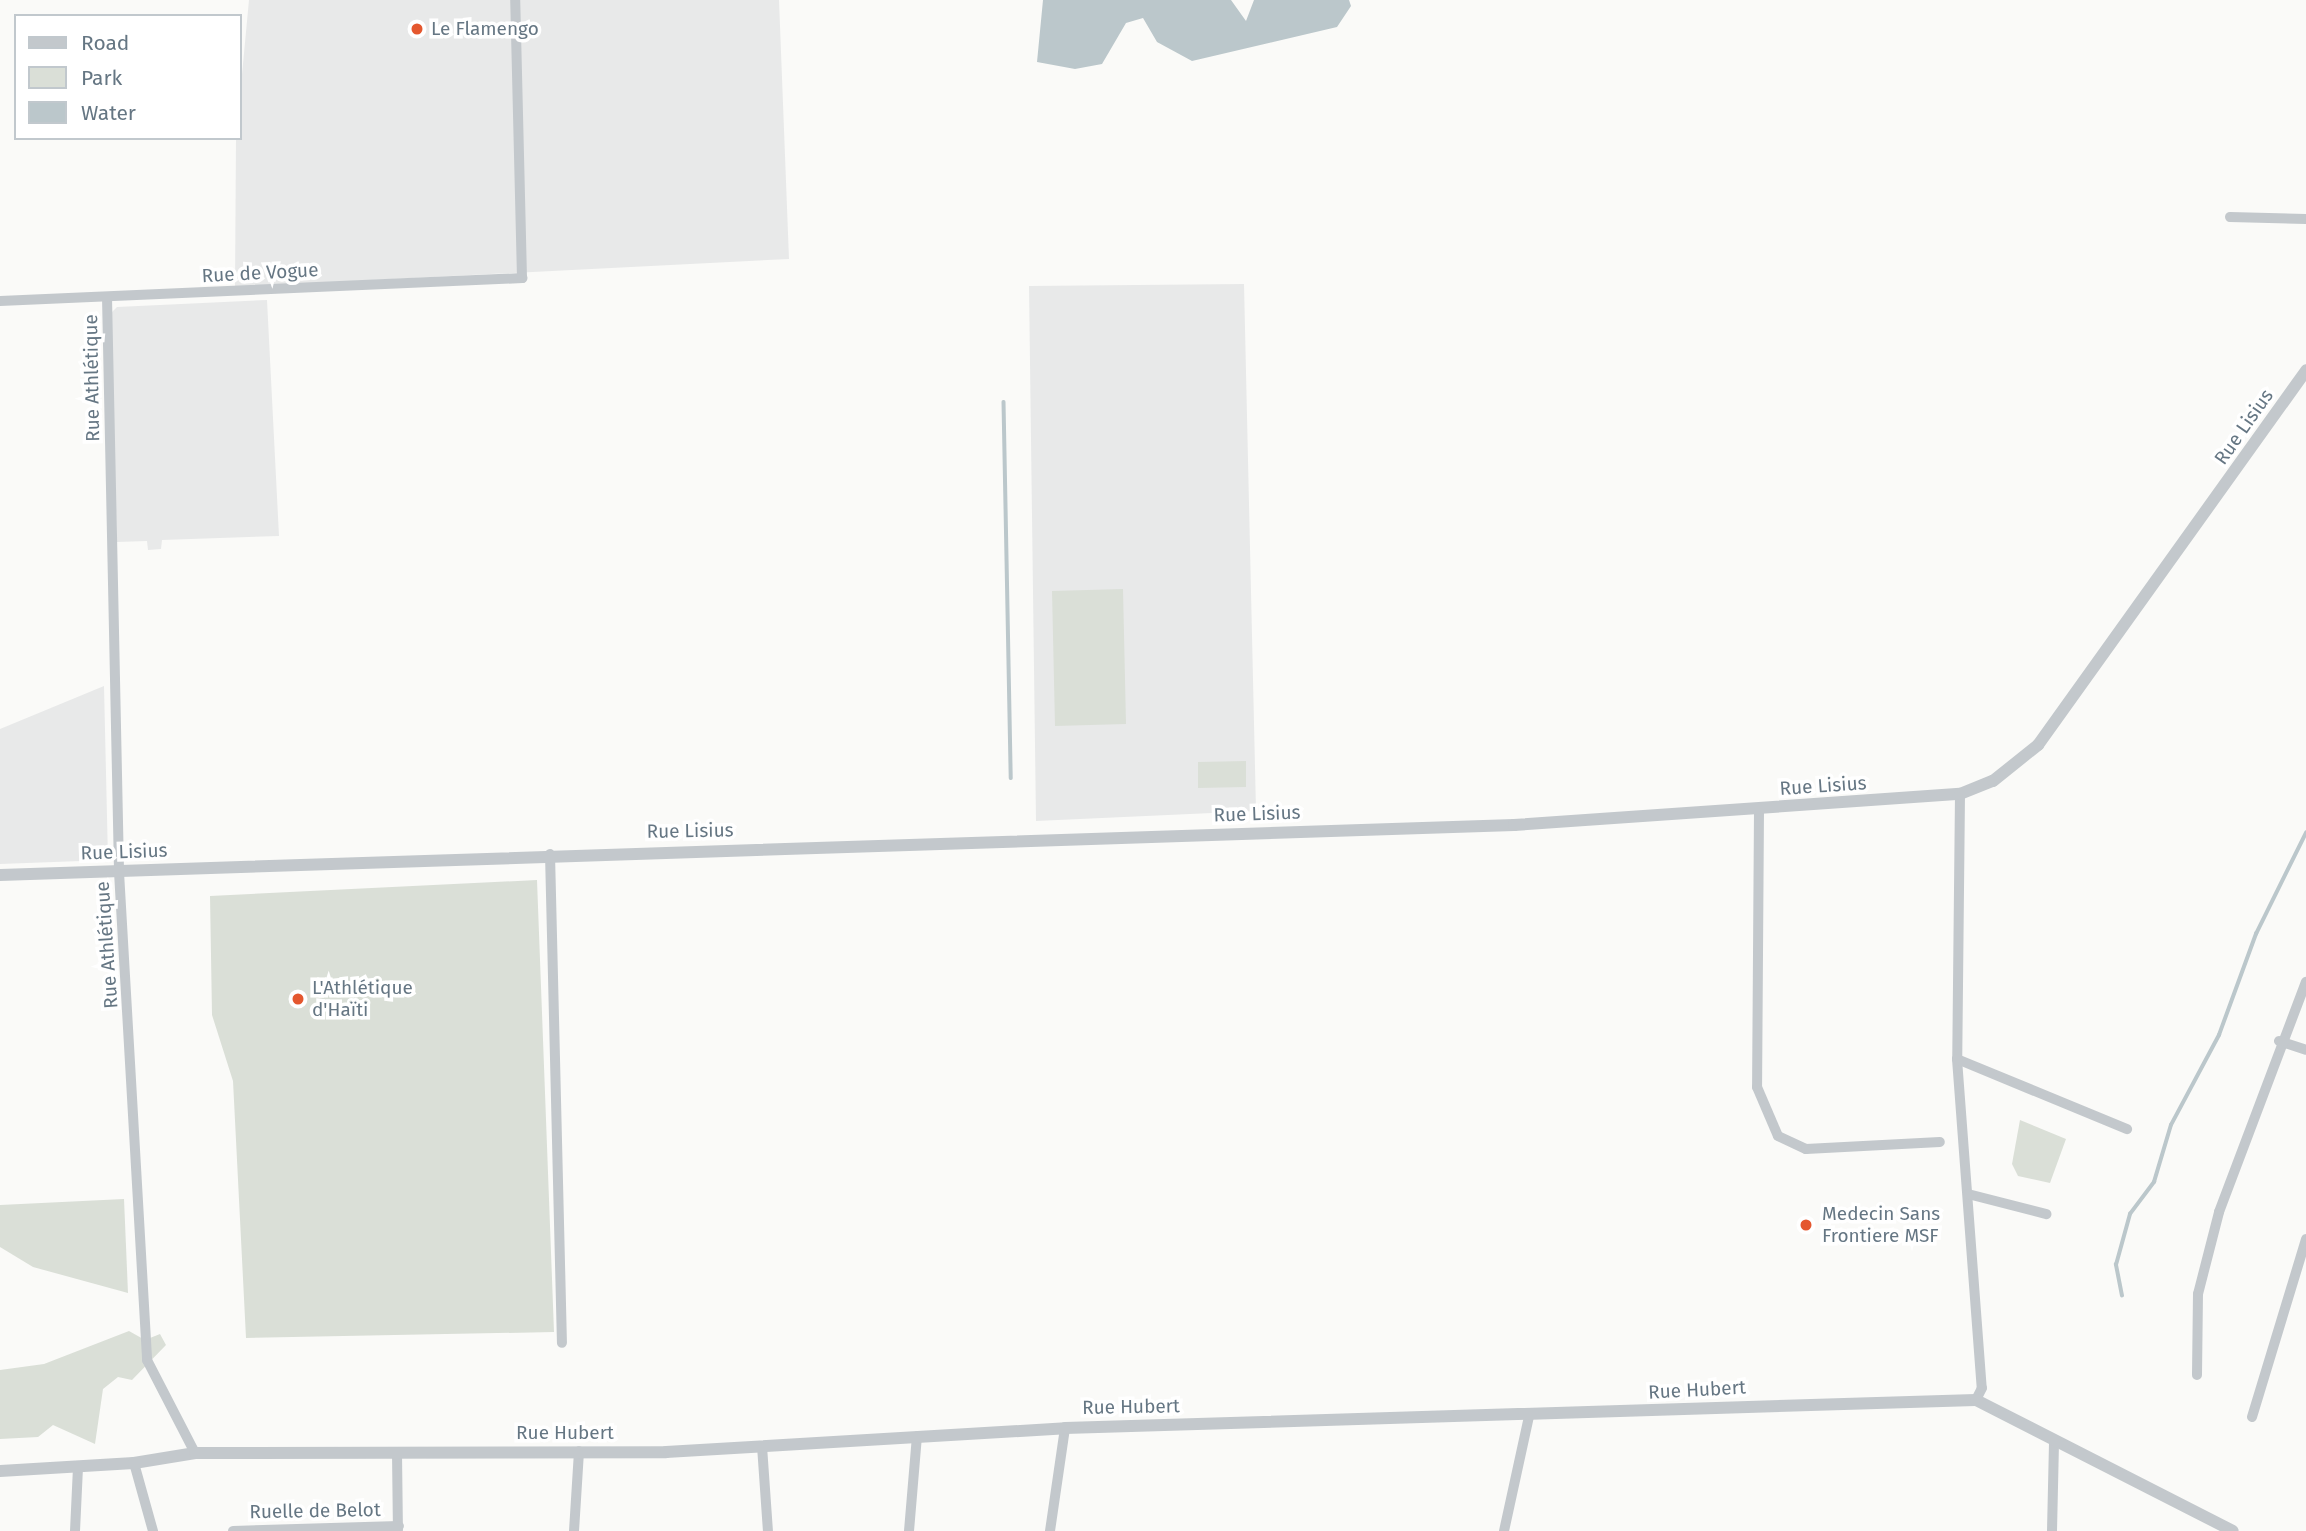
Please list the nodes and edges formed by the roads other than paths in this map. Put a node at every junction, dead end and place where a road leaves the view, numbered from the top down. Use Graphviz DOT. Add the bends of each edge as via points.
graph roads {
  1 [pos="515,0"];
  2 [pos="2230,217"];
  3 [pos="2306,219"];
  4 [pos="107,298"];
  5 [pos="0,301"];
  6 [pos="2306,370"];
  7 [pos="1960,794"];
  8 [pos="1759,810"];
  9 [pos="550,854"];
  10 [pos="119,872"];
  11 [pos="0,874"];
  12 [pos="2306,982"];
  13 [pos="2279,1041"];
  14 [pos="2306,1050"];
  15 [pos="1957,1059"];
  16 [pos="2127,1129"];
  17 [pos="1940,1142"];
  18 [pos="1968,1194"];
  19 [pos="2046,1214"];
  20 [pos="2306,1239"];
  21 [pos="562,1343"];
  22 [pos="2197,1375"];
  23 [pos="1976,1400"];
  24 [pos="1529,1416"];
  25 [pos="2252,1417"];
  26 [pos="1065,1428"];
  27 [pos="916,1436"];
  28 [pos="2054,1444"];
  29 [pos="762,1446"];
  30 [pos="579,1451"];
  31 [pos="195,1452"];
  32 [pos="397,1454"];
  33 [pos="134,1463"];
  34 [pos="78,1468"];
  35 [pos="0,1471"];
  36 [pos="2213,1527"];
  37 [pos="399,1529"];
  38 [pos="75,1531"];
  39 [pos="137,1531"];
  40 [pos="151,1531"];
  41 [pos="233,1531"];
  42 [pos="575,1531"];
  43 [pos="768,1531"];
  44 [pos="909,1531"];
  45 [pos="1050,1531"];
  46 [pos="1504,1531"];
  47 [pos="2052,1531"];
  48 [pos="2233,1531"];
  1 -- 4 [label="street, Rue de Vogue" via="522,278"];
  2 -- 3 [label="street"];
  4 -- 5 [label="street, Rue de Vogue"];
  4 -- 10 [label="street, Rue Athlétique"];
  6 -- 7 [label="street, Rue Lisius" via="2038,745 1993,781"];
  7 -- 8 [label="street, Rue Lisius"];
  7 -- 15 [label="street"];
  8 -- 9 [label="street, Rue Lisius" via="1514,825"];
  8 -- 17 [label="street" via="1758,1087 1778,1136 1806,1149"];
  9 -- 10 [label="street, Rue Lisius"];
  9 -- 21 [label="street"];
  10 -- 11 [label="street, Rue Lisius"];
  10 -- 31 [label="street, Rue Athlétique" via="147,1360"];
  12 -- 13 [label="street"];
  13 -- 14 [label="street"];
  13 -- 22 [label="street" via="2219,1212 2198,1294"];
  15 -- 16 [label="street"];
  15 -- 18 [label="street"];
  18 -- 19 [label="street"];
  18 -- 23 [label="street" via="1982,1388"];
  20 -- 25 [label="street"];
  23 -- 24 [label="street, Rue Hubert"];
  23 -- 28 [label="street"];
  24 -- 26 [label="street, Rue Hubert"];
  24 -- 46 [label="street"];
  26 -- 27 [label="street, Rue Hubert"];
  26 -- 45 [label="street"];
  27 -- 29 [label="street, Rue Hubert"];
  27 -- 44 [label="street"];
  28 -- 36 [label="street"];
  28 -- 47 [label="street"];
  29 -- 30 [label="street, Rue Hubert"];
  29 -- 43 [label="street"];
  30 -- 32 [label="street, Rue Hubert"];
  30 -- 42 [label="street"];
  31 -- 32 [label="street, Rue Hubert"];
  31 -- 33 [label="street, Rue Hubert"];
  32 -- 37 [label="street"];
  33 -- 34 [label="street, Rue Hubert"];
  33 -- 40 [label="street"];
  34 -- 35 [label="street, Rue Hubert"];
  34 -- 38 [label="street"];
  36 -- 48 [label="street"];
  37 -- 41 [label="street, Ruelle de Belot"];
  39 -- 40 [label="street"];
}
